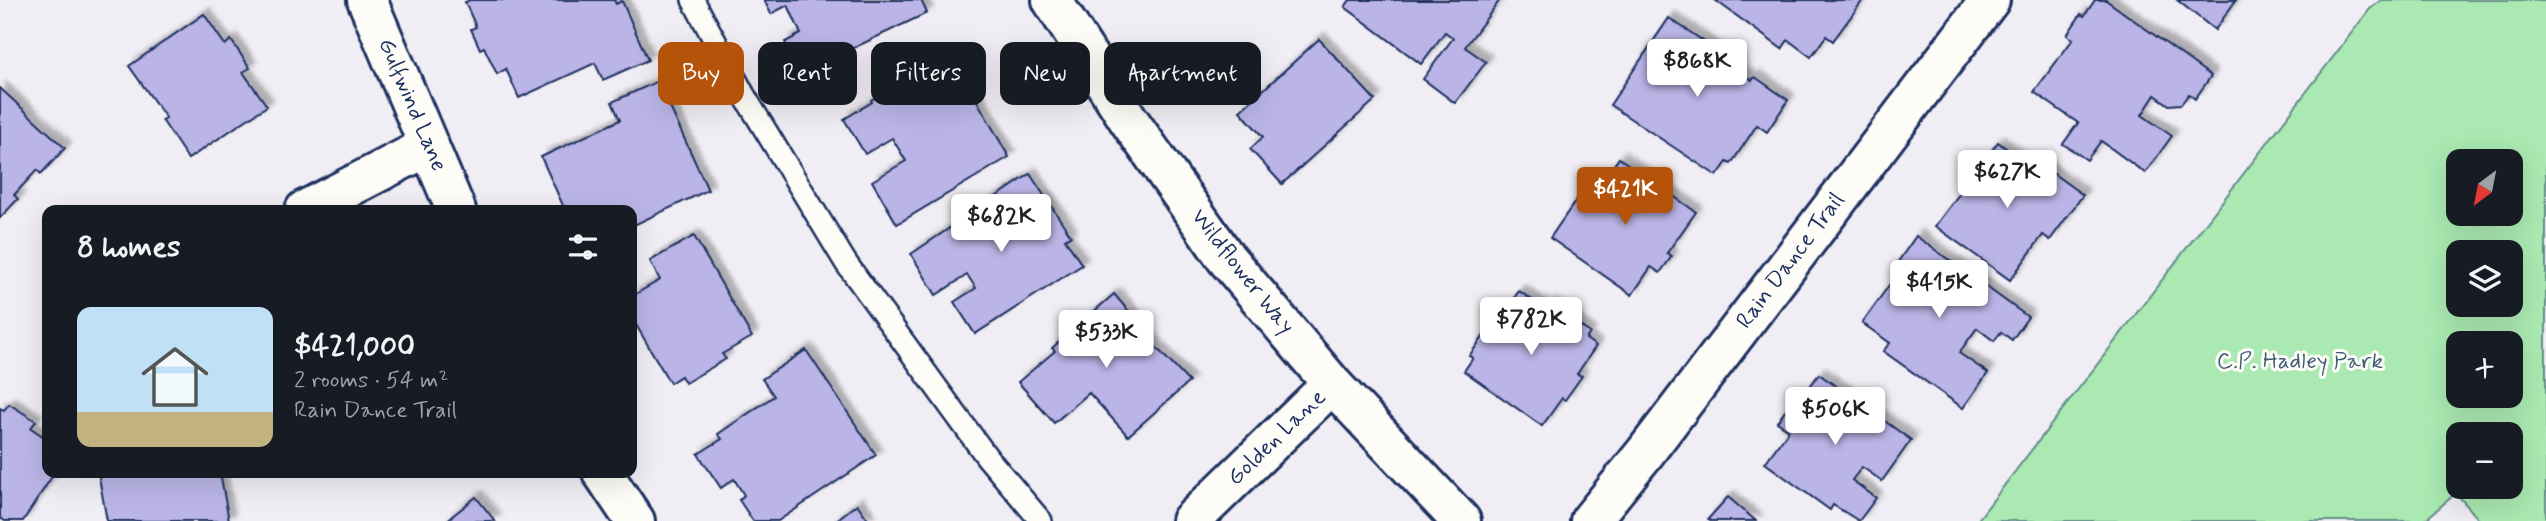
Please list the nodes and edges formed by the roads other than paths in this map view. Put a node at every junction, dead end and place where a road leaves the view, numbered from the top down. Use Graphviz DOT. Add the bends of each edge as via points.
graph roads {
  1 [pos="367,0"];
  2 [pos="693,0"];
  3 [pos="1052,0"];
  4 [pos="1990,0"];
  5 [pos="429,146"];
  6 [pos="315,205"];
  7 [pos="454,205"];
  8 [pos="1332,383"];
  9 [pos="606,478"];
  10 [pos="635,521"];
  11 [pos="1041,521"];
  12 [pos="1191,521"];
  13 [pos="1461,521"];
  14 [pos="1590,521"];
  1 -- 5 [label="street, Gulfwind Lane"];
  2 -- 11 [label="lane" via="744,95 846,263 986,457"];
  3 -- 8 [label="street, Wildflower Way" via="1226,258"];
  4 -- 14 [label="street, Rain Dance Trail"];
  5 -- 6 [label="street"];
  5 -- 7 [label="street, Gulfwind Lane"];
  8 -- 12 [label="street, Golden Lane"];
  8 -- 13 [label="street, Wildflower Way"];
  9 -- 10 [label="street"];
}
